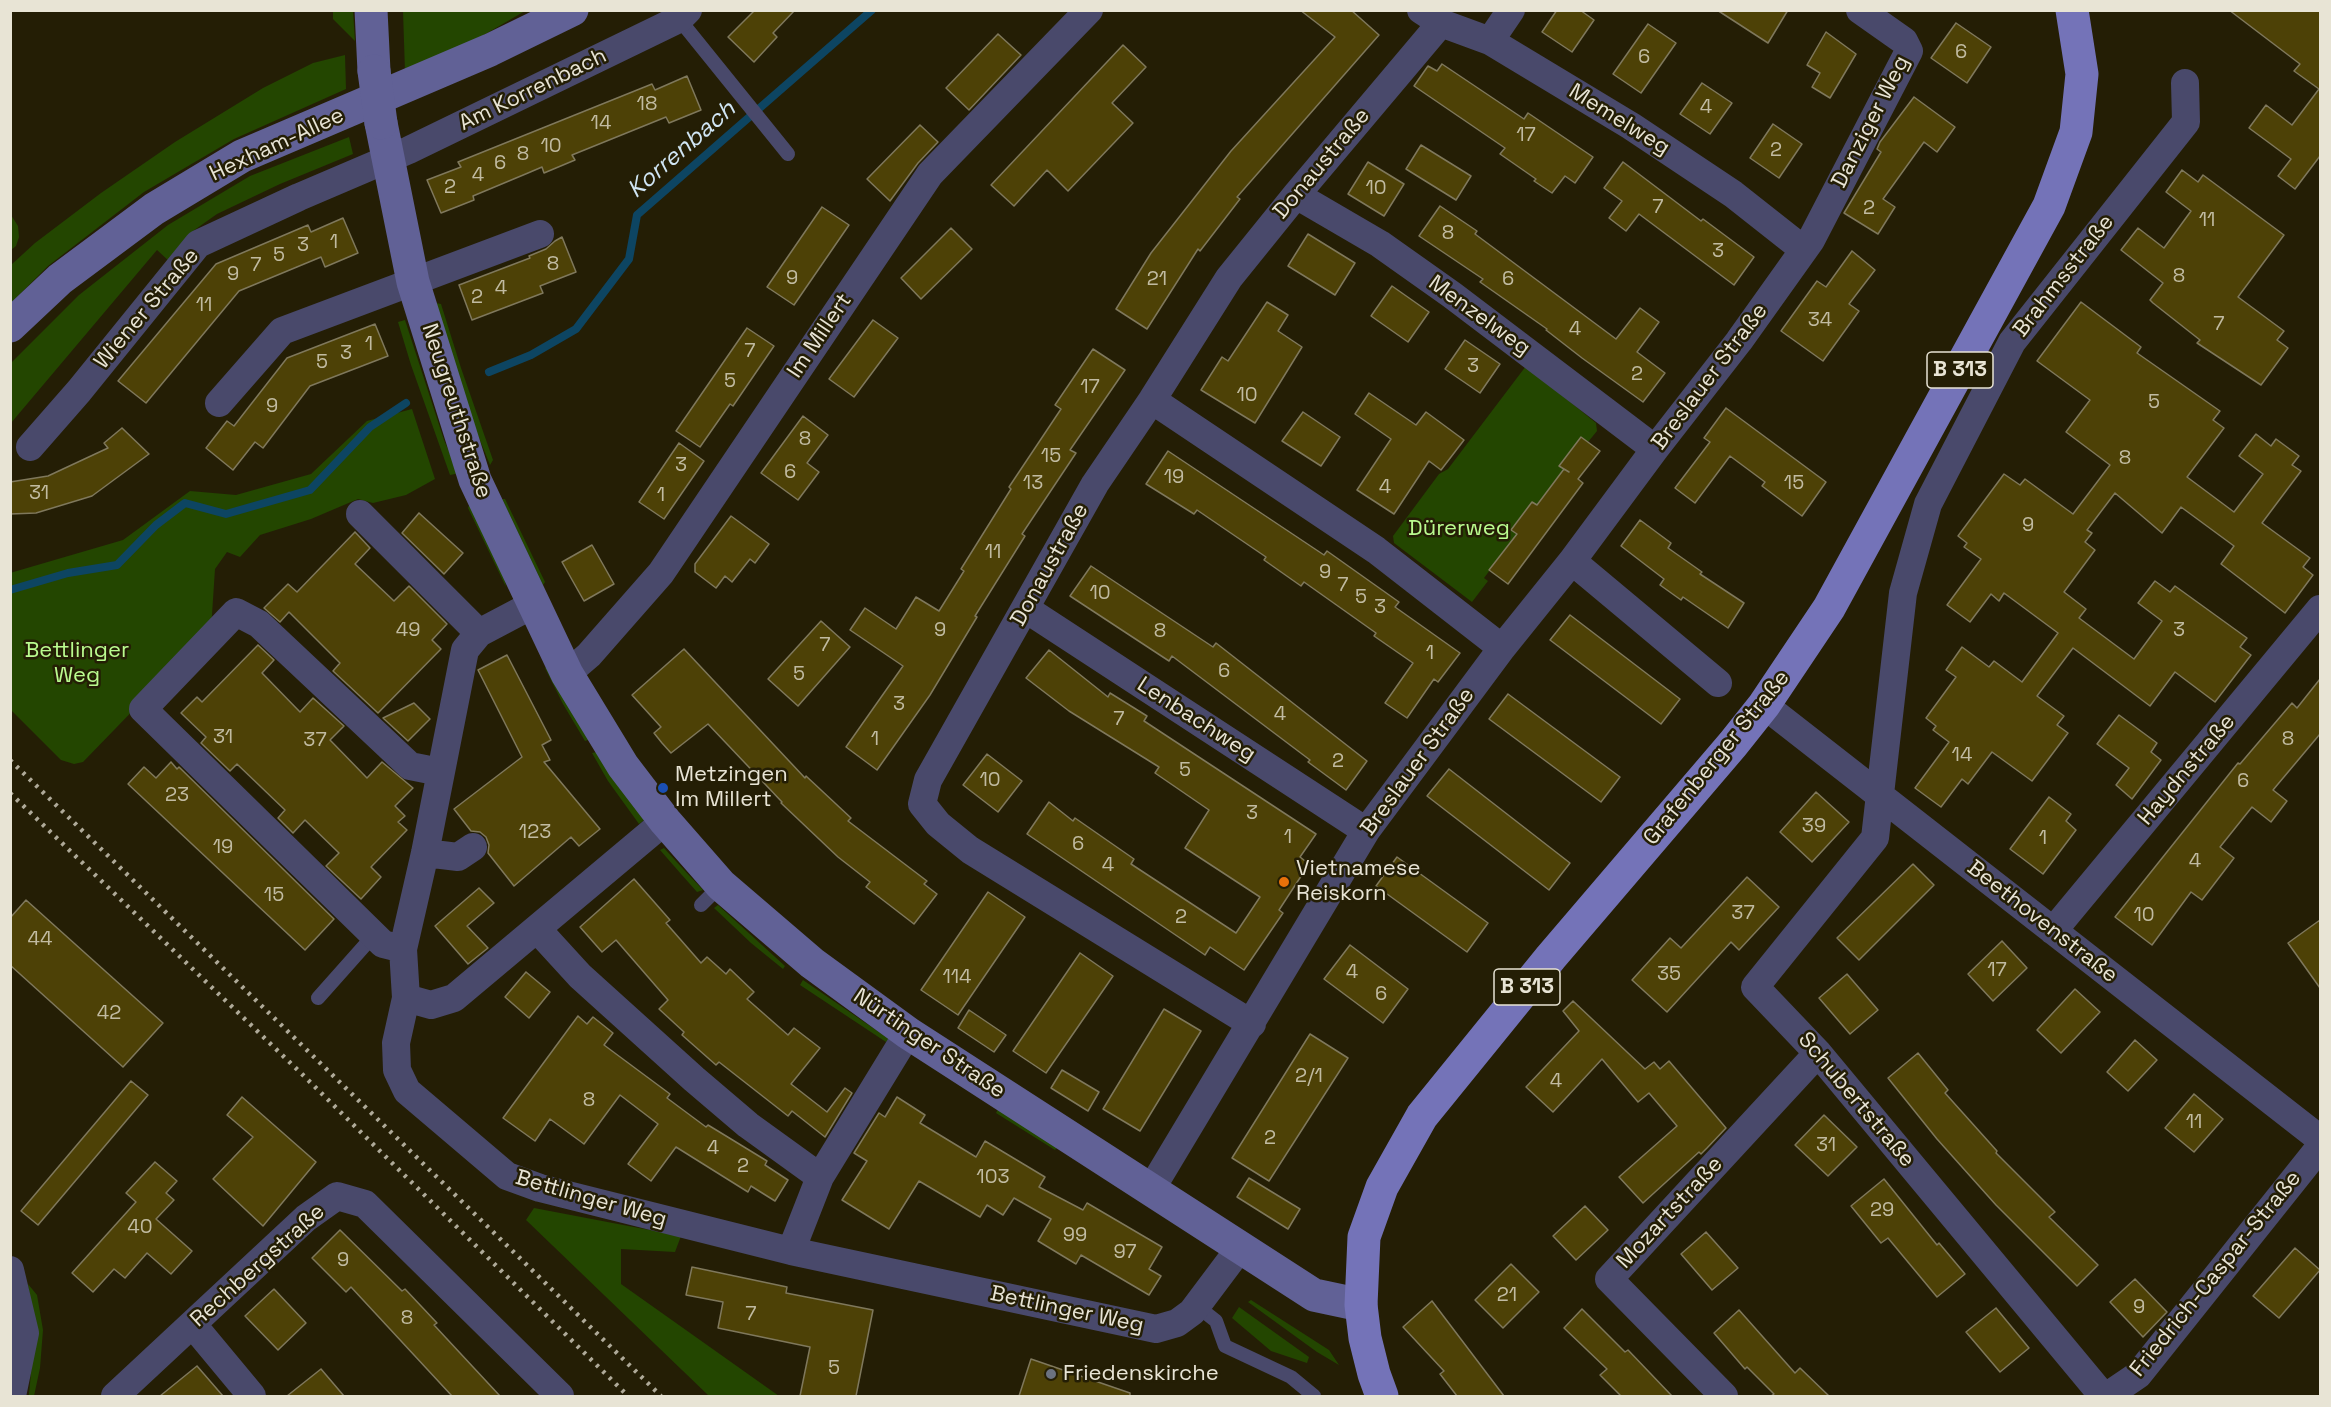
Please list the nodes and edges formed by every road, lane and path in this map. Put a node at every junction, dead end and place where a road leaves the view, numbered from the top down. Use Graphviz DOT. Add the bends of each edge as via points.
graph roads {
  1 [pos="371,10"];
  2 [pos="572,10"];
  3 [pos="1089,10"];
  4 [pos="1511,10"];
  5 [pos="1860,10"];
  6 [pos="2072,10"];
  7 [pos="683,15"];
  8 [pos="1431,17"];
  9 [pos="1490,41"];
  10 [pos="2185,83"];
  11 [pos="788,154"];
  12 [pos="387,160"];
  13 [pos="1296,195"];
  14 [pos="540,234"];
  15 [pos="1804,250"];
  16 [pos="413,282"];
  17 [pos="10,326"];
  18 [pos="1152,400"];
  19 [pos="219,403"];
  20 [pos="30,447"];
  21 [pos="1655,449"];
  22 [pos="360,514"];
  23 [pos="1572,561"];
  24 [pos="534,604"];
  25 [pos="1026,609"];
  26 [pos="2320,609"];
  27 [pos="479,633"];
  28 [pos="1502,648"];
  29 [pos="567,674"];
  30 [pos="1718,683"];
  31 [pos="1764,705"];
  32 [pos="440,772"];
  33 [pos="1878,794"];
  34 [pos="665,821"];
  35 [pos="1366,831"];
  36 [pos="473,847"];
  37 [pos="425,853"];
  38 [pos="537,929"];
  39 [pos="2053,931"];
  40 [pos="374,935"];
  41 [pos="403,949"];
  42 [pos="318,998"];
  43 [pos="406,998"];
  44 [pos="1252,1024"];
  45 [pos="908,1033"];
  46 [pos="1818,1053"];
  47 [pos="2320,1139"];
  48 [pos="2320,1147"];
  49 [pos="820,1176"];
  50 [pos="1150,1191"];
  51 [pos="1240,1248"];
  52 [pos="791,1251"];
  53 [pos="10,1270"];
  54 [pos="1361,1305"];
  55 [pos="1197,1306"];
  56 [pos="193,1324"];
  57 [pos="12,1396"];
  58 [pos="115,1396"];
  59 [pos="252,1396"];
  60 [pos="561,1396"];
  61 [pos="1314,1396"];
  62 [pos="1382,1396"];
  63 [pos="1724,1396"];
  64 [pos="2105,1396"];
  1 -- 12 [label="street, Neugreuthstraße, bridge" via="374,72"];
  2 -- 17 [label="street, Hexham-Allee" via="490,50 242,156 154,208 60,279"];
  3 -- 29 [label="street, Im Millert" via="930,174 661,573 589,655"];
  4 -- 9 [label="street"];
  5 -- 15 [label="street, Danziger Weg" via="1904,41 1910,51"];
  6 -- 31 [label="main road, Grafenberger Straße / B 313" via="2082,74 2076,132 2049,206 1829,608"];
  7 -- 11 [label="lane, Am Korrenbach"];
  7 -- 12 [label="street, Am Korrenbach"];
  8 -- 9 [label="street, Memelweg"];
  8 -- 13 [label="street, Donaustraße"];
  9 -- 15 [label="street, Memelweg" via="1631,126 1733,194"];
  10 -- 33 [label="street, Brahmsstraße" via="2186,122 2012,342 1928,504 1904,593"];
  12 -- 16 [label="street, Neugreuthstraße"];
  12 -- 20 [label="street, Wiener Straße" via="198,244"];
  13 -- 18 [label="street, Donaustraße" via="1229,278"];
  13 -- 21 [label="street, Menzelweg" via="1380,244"];
  14 -- 16 [label="street"];
  15 -- 21 [label="street, Breslauer Straße"];
  16 -- 19 [label="street" via="282,331"];
  16 -- 24 [label="street, Neugreuthstraße" via="475,480"];
  18 -- 25 [label="street, Donaustraße" via="1095,484"];
  18 -- 28 [label="street" via="1376,550"];
  21 -- 23 [label="street, Breslauer Straße"];
  22 -- 27 [label="street"];
  23 -- 28 [label="street, Breslauer Straße"];
  23 -- 30 [label="street"];
  24 -- 27 [label="street"];
  24 -- 29 [label="street, Nürtinger Straße"];
  25 -- 35 [label="street, Lenbachweg"];
  25 -- 44 [label="street, Donaustraße" via="928,780 922,804 938,824 970,850"];
  26 -- 39 [label="street, Haydnstraße"];
  27 -- 32 [label="street, Bettlinger Weg" via="465,650"];
  28 -- 35 [label="street, Breslauer Straße"];
  29 -- 34 [label="street, Nürtinger Straße" via="623,766"];
  31 -- 33 [label="street, Beethovenstraße"];
  31 -- 54 [label="main road, Grafenberger Straße / B 313" via="1422,1116 1382,1187 1364,1237"];
  32 -- 37 [label="street, Bettlinger Weg"];
  32 -- 40 [label="street" via="410,766 259,624 236,612 143,709"];
  33 -- 39 [label="street, Beethovenstraße"];
  33 -- 46 [label="street, Schubertstraße" via="1875,838 1755,987"];
  34 -- 38 [label="street"];
  34 -- 45 [label="street, Nürtinger Straße" via="711,895"];
  35 -- 44 [label="street, Breslauer Straße"];
  36 -- 37 [label="street" via="458,857"];
  37 -- 41 [label="street, Bettlinger Weg"];
  38 -- 43 [label="street" via="454,998 431,1005"];
  38 -- 49 [label="street" via="580,976 694,1079 748,1125"];
  39 -- 47 [label="street, Beethovenstraße"];
  40 -- 41 [label="street" via="383,944"];
  40 -- 42 [label="lane"];
  41 -- 43 [label="street, Bettlinger Weg"];
  43 -- 52 [label="street, Bettlinger Weg" via="396,1043 397,1070 407,1091 507,1176 540,1188"];
  44 -- 50 [label="street, Breslauer Straße"];
  45 -- 49 [label="street"];
  45 -- 50 [label="street, Nürtinger Straße"];
  46 -- 63 [label="street, Mozartstraße" via="1609,1279"];
  46 -- 64 [label="street, Schubertstraße"];
  48 -- 64 [label="street, Friedrich-Caspar-Straße" via="2138,1375"];
  49 -- 52 [label="street"];
  50 -- 51 [label="street, Nürtinger Straße"];
  51 -- 54 [label="street, Nürtinger Straße" via="1314,1295"];
  51 -- 55 [label="street, Bettlinger Weg"];
  52 -- 55 [label="street, Bettlinger Weg" via="1156,1329 1177,1323"];
  53 -- 57 [label="street" via="25,1333"];
  54 -- 62 [label="main road, B 313" via="1365,1338"];
  55 -- 61 [label="lane" via="1216,1321 1225,1346 1291,1377"];
  56 -- 58 [label="street, Rechbergstraße"];
  56 -- 59 [label="street"];
  56 -- 60 [label="street, Rechbergstraße" via="306,1218 337,1196 365,1204"];
}
